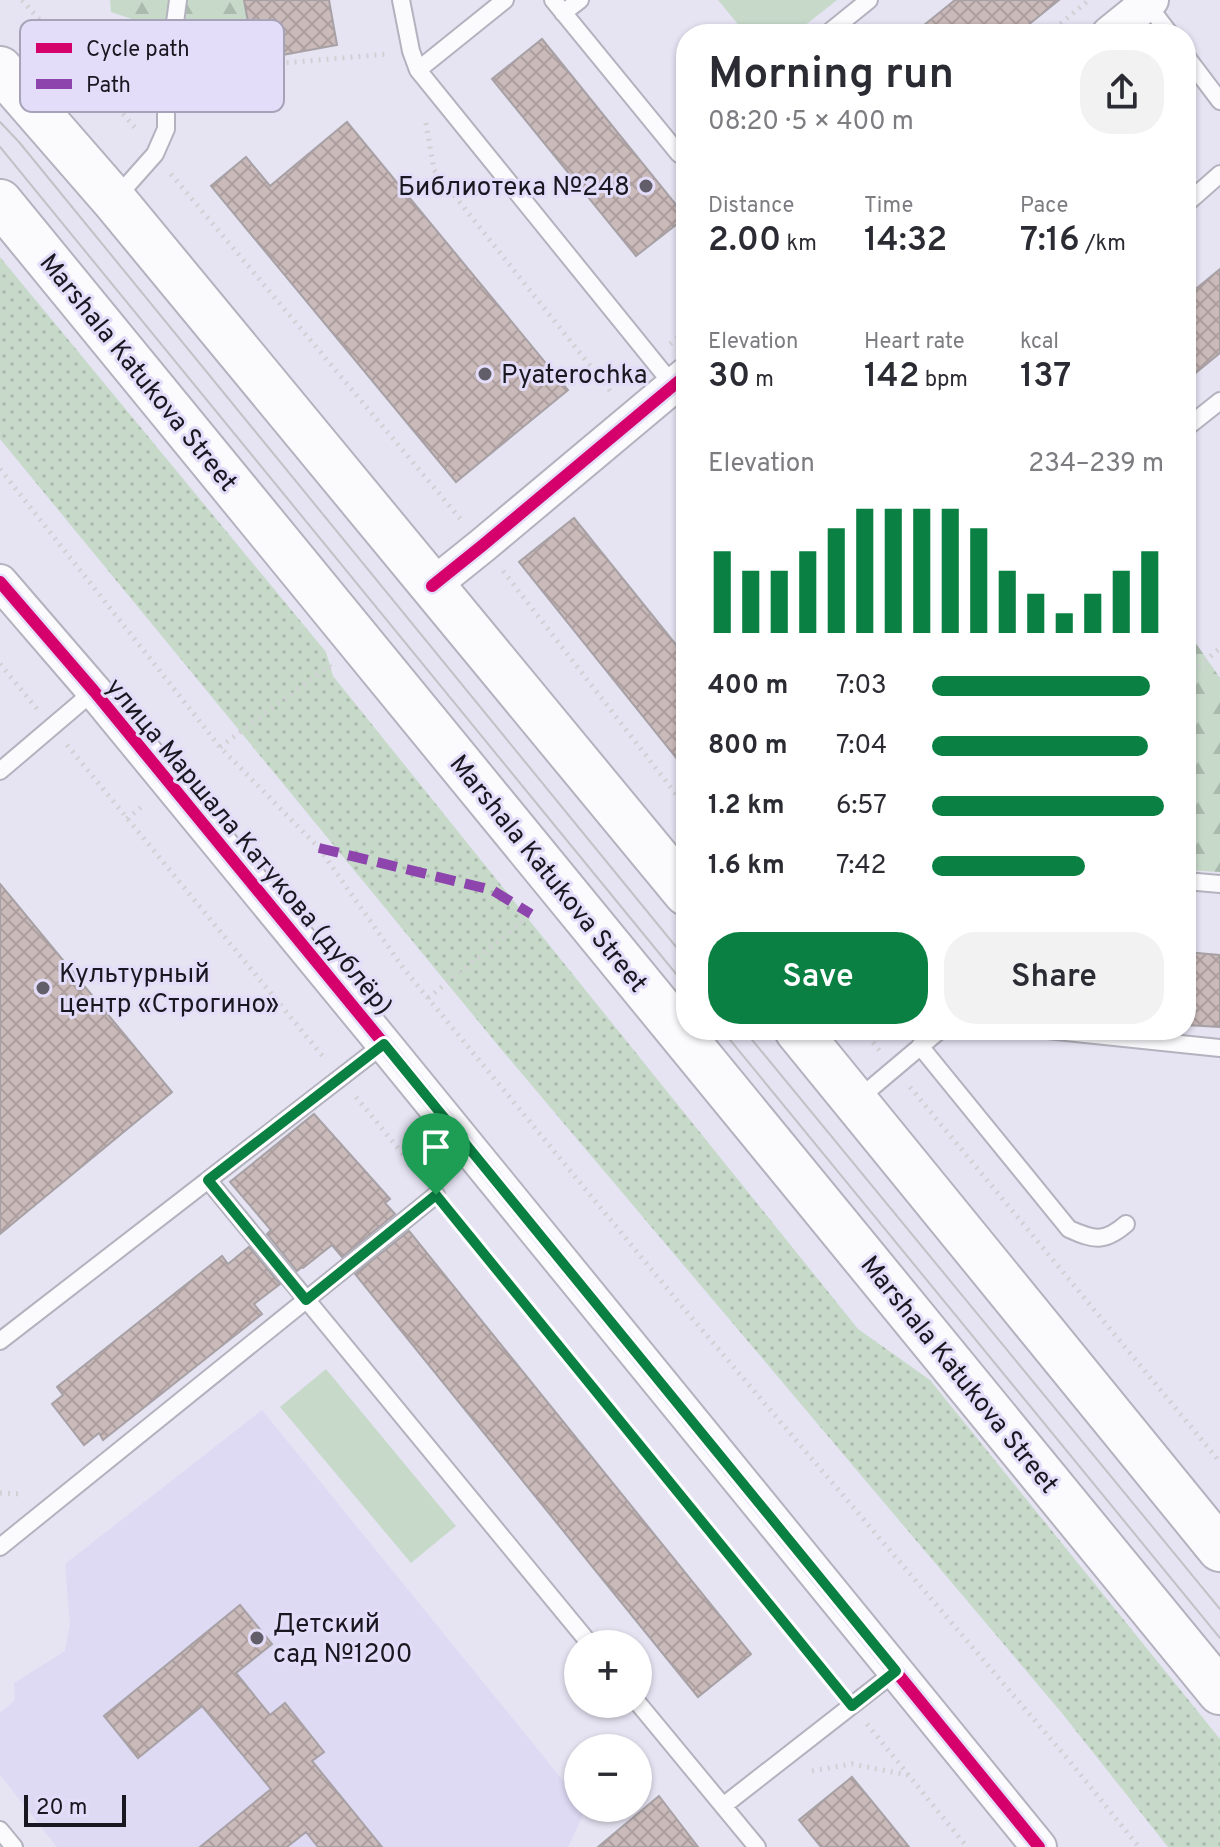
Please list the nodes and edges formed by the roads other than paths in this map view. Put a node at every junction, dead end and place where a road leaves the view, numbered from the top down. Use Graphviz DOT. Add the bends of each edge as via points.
graph roads {
  1 [pos="178,0"];
  2 [pos="401,0"];
  3 [pos="505,0"];
  4 [pos="580,0"];
  5 [pos="869,0"];
  6 [pos="1149,2"];
  7 [pos="558,6"];
  8 [pos="175,20"];
  9 [pos="839,24"];
  10 [pos="1122,24"];
  11 [pos="1163,24"];
  12 [pos="0,69"];
  13 [pos="1196,69"];
  14 [pos="418,70"];
  15 [pos="20,92"];
  16 [pos="1220,101"];
  17 [pos="37,112"];
  18 [pos="166,112"];
  19 [pos="676,150"];
  20 [pos="1220,174"];
  21 [pos="1196,195"];
  22 [pos="114,200"];
  23 [pos="0,202"];
  24 [pos="676,379"];
  25 [pos="676,391"];
  26 [pos="1220,401"];
  27 [pos="1196,420"];
  28 [pos="0,582"];
  29 [pos="432,586"];
  30 [pos="94,691"];
  31 [pos="0,771"];
  32 [pos="676,881"];
  33 [pos="1196,882"];
  34 [pos="1220,884"];
  35 [pos="676,1028"];
  36 [pos="686,1040"];
  37 [pos="805,1040"];
  38 [pos="928,1040"];
  39 [pos="1143,1040"];
  40 [pos="384,1044"];
  41 [pos="920,1046"];
  42 [pos="1220,1048"];
  43 [pos="855,1101"];
  44 [pos="208,1180"];
  45 [pos="436,1195"];
  46 [pos="1126,1224"];
  47 [pos="306,1300"];
  48 [pos="0,1341"];
  49 [pos="0,1547"];
  50 [pos="1220,1549"];
  51 [pos="578,1630"];
  52 [pos="896,1671"];
  53 [pos="1220,1692"];
  54 [pos="650,1718"];
  55 [pos="723,1806"];
  56 [pos="0,1830"];
  57 [pos="14,1847"];
  58 [pos="757,1847"];
  59 [pos="1039,1847"];
  1 -- 8 [label="lane"];
  2 -- 14 [label="lane"];
  3 -- 14 [label="lane"];
  4 -- 7 [label="lane"];
  5 -- 9 [label="lane"];
  6 -- 10 [label="street"];
  6 -- 11 [label="lane"];
  7 -- 19 [label="lane"];
  12 -- 15 [label="main road"];
  13 -- 16 [label="lane"];
  14 -- 24 [label="lane"];
  17 -- 22 [label="main road"];
  18 -- 22 [label="lane" via="166,129 155,154"];
  20 -- 21 [label="lane"];
  22 -- 29 [label="main road"];
  23 -- 35 [label="main road, Marshala Katukova Street"];
  25 -- 29 [label="street"];
  26 -- 27 [label="lane"];
  28 -- 30 [label="street, улица Маршала Катукова (дублёр)"];
  29 -- 32 [label="main road"];
  30 -- 31 [label="lane"];
  30 -- 40 [label="street, улица Маршала Катукова (дублёр)"];
  33 -- 34 [label="lane"];
  36 -- 53 [label="main road, Marshala Katukova Street"];
  37 -- 43 [label="main road"];
  38 -- 41 [label="lane"];
  39 -- 42 [label="lane"];
  40 -- 44 [label="lane"];
  40 -- 52 [label="street, улица Маршала Катукова (дублёр)"];
  41 -- 43 [label="lane"];
  41 -- 46 [label="lane" via="1069,1229 1102,1239"];
  43 -- 50 [label="main road"];
  44 -- 47 [label="lane"];
  44 -- 48 [label="lane"];
  45 -- 47 [label="lane"];
  47 -- 49 [label="lane"];
  47 -- 51 [label="lane"];
  52 -- 55 [label="lane"];
  52 -- 59 [label="street, улица Маршала Катукова (дублёр)"];
  54 -- 55 [label="lane"];
  55 -- 58 [label="lane"];
  56 -- 57 [label="lane"];
}
